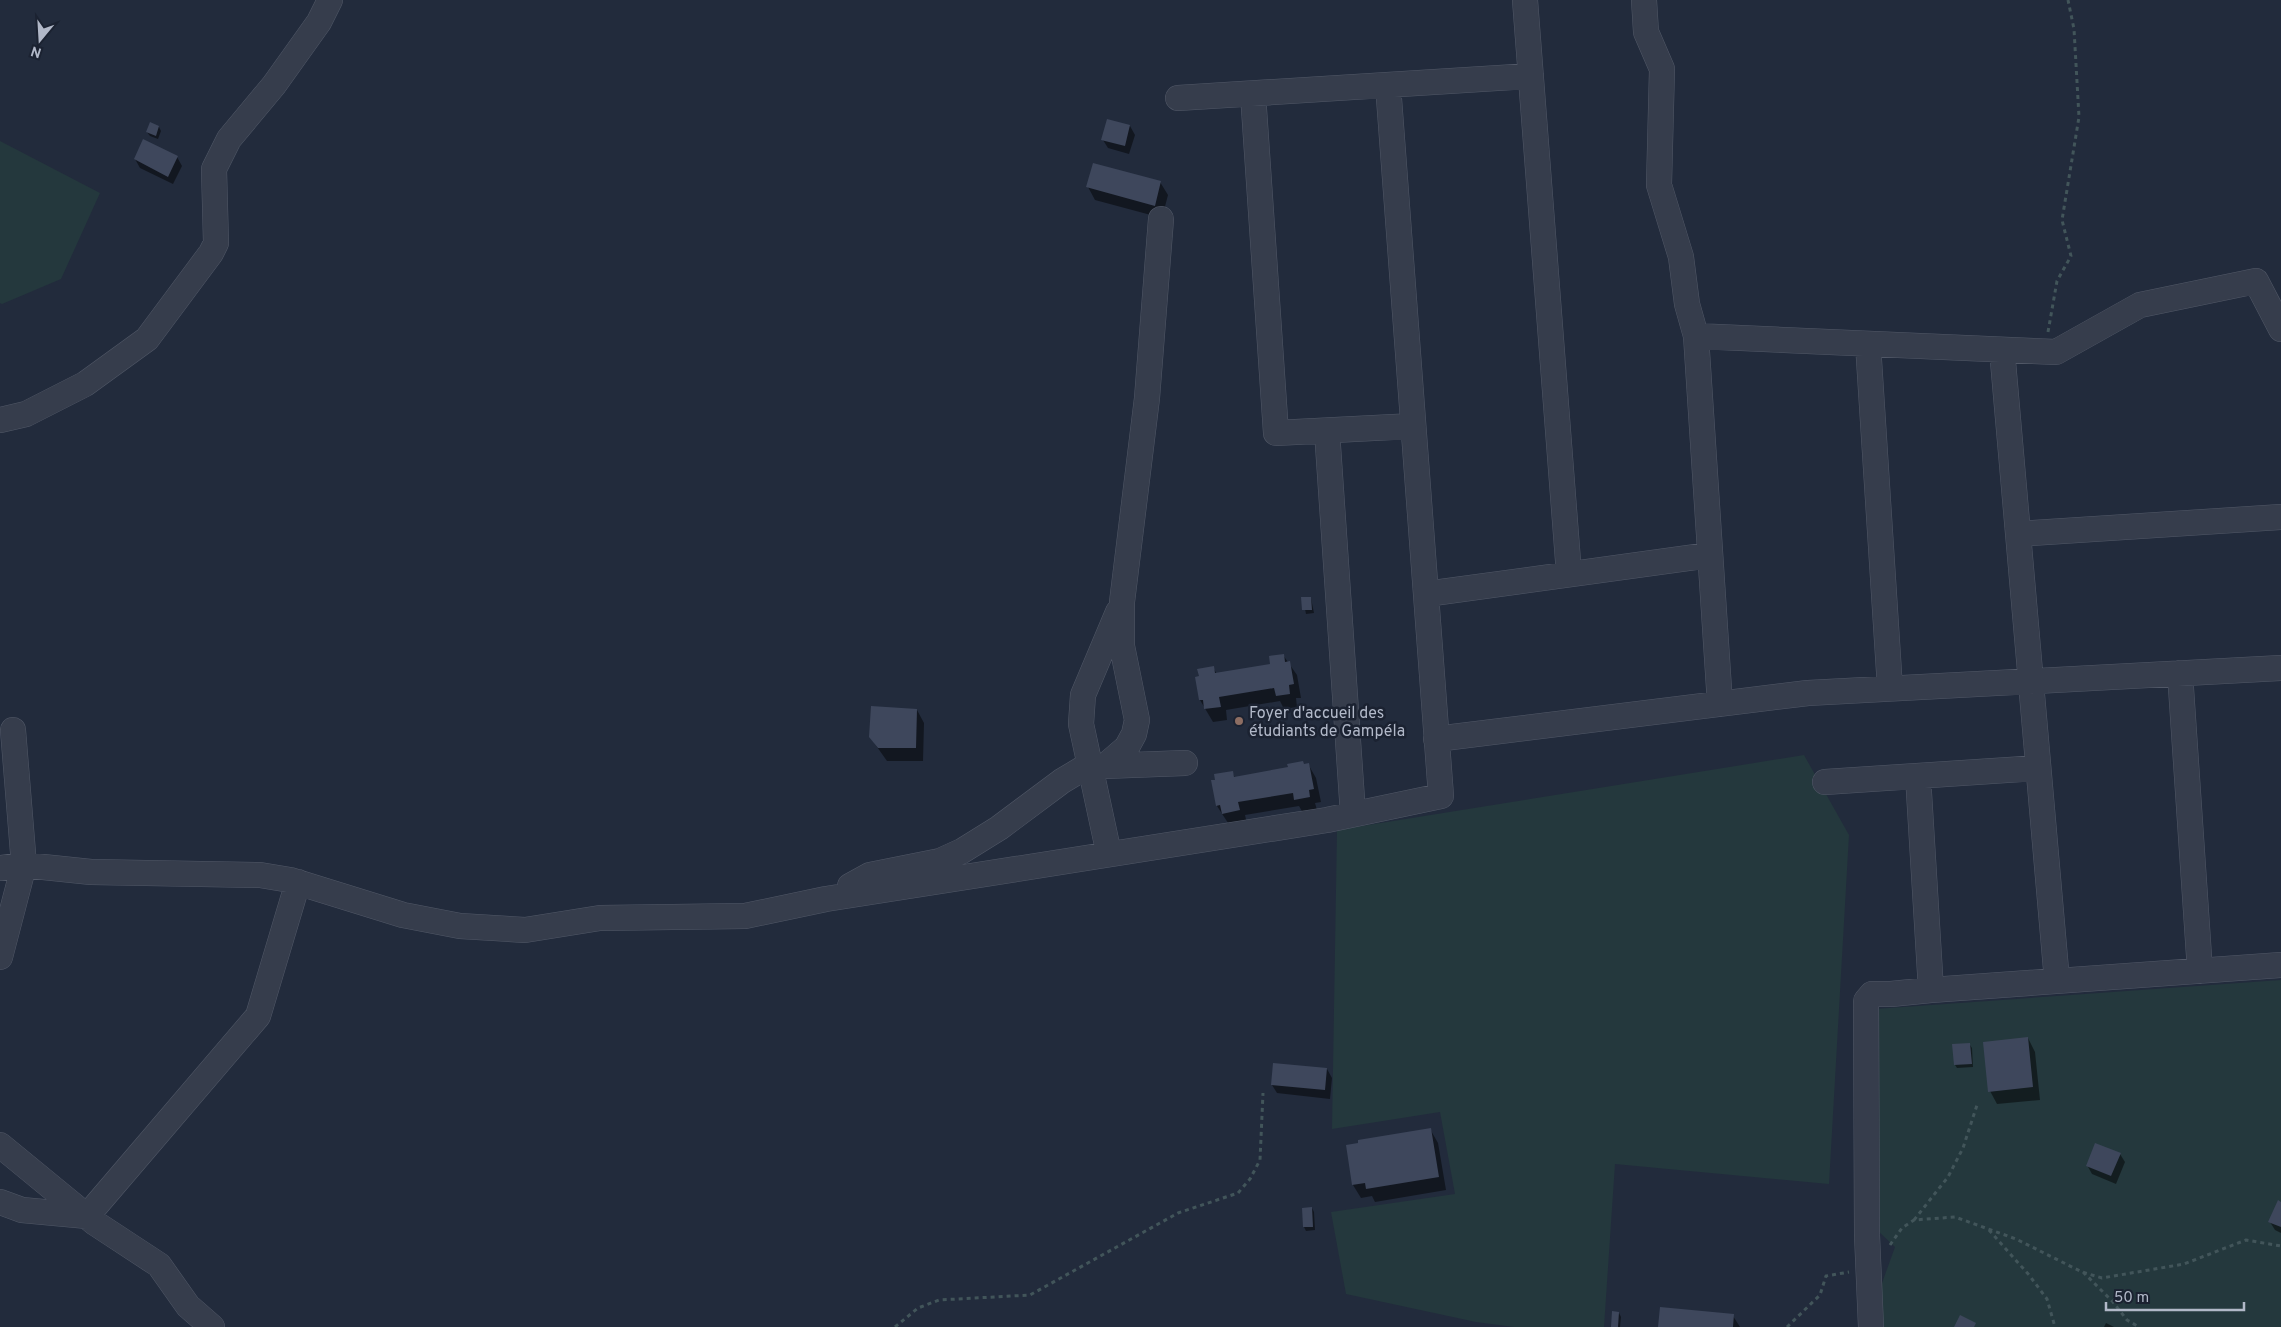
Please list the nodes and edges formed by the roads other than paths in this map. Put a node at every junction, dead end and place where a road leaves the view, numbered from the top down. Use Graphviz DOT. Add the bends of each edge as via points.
graph roads {
  1 [pos="330,0"];
  2 [pos="1525,0"];
  3 [pos="1644,0"];
  4 [pos="1531,76"];
  5 [pos="1388,85"];
  6 [pos="1253,94"];
  7 [pos="1178,98"];
  8 [pos="1161,219"];
  9 [pos="2281,329"];
  10 [pos="1696,336"];
  11 [pos="1868,344"];
  12 [pos="2002,350"];
  13 [pos="0,420"];
  14 [pos="1413,426"];
  15 [pos="1327,431"];
  16 [pos="2281,517"];
  17 [pos="2018,534"];
  18 [pos="1710,555"];
  19 [pos="1569,574"];
  20 [pos="1426,594"];
  21 [pos="1122,602"];
  22 [pos="2281,668"];
  23 [pos="2180,673"];
  24 [pos="2031,681"];
  25 [pos="1890,688"];
  26 [pos="1720,704"];
  27 [pos="13,730"];
  28 [pos="1436,740"];
  29 [pos="1186,763"];
  30 [pos="1098,767"];
  31 [pos="2038,768"];
  32 [pos="1918,776"];
  33 [pos="1825,782"];
  34 [pos="1353,814"];
  35 [pos="1109,854"];
  36 [pos="12,866"];
  37 [pos="298,882"];
  38 [pos="826,899"];
  39 [pos="0,957"];
  40 [pos="2281,966"];
  41 [pos="2200,971"];
  42 [pos="2057,981"];
  43 [pos="1931,990"];
  44 [pos="0,1146"];
  45 [pos="0,1202"];
  46 [pos="87,1216"];
  47 [pos="212,1327"];
  48 [pos="1871,1327"];
  1 -- 13 [label="street" via="319,22 274,85 229,139 214,169 216,243 147,339 85,384 26,414"];
  2 -- 4 [label="street"];
  3 -- 10 [label="street" via="1646,32 1662,69 1659,185 1680,257"];
  4 -- 5 [label="street"];
  4 -- 19 [label="street"];
  5 -- 6 [label="street"];
  5 -- 14 [label="street"];
  6 -- 7 [label="street"];
  6 -- 15 [label="street" via="1276,433"];
  8 -- 21 [label="street" via="1147,398"];
  9 -- 12 [label="street" via="2256,281 2140,305 2056,352"];
  10 -- 11 [label="street"];
  10 -- 18 [label="street"];
  11 -- 12 [label="street"];
  11 -- 25 [label="street"];
  12 -- 17 [label="street"];
  14 -- 15 [label="street"];
  14 -- 20 [label="street"];
  15 -- 34 [label="street"];
  16 -- 17 [label="street"];
  17 -- 24 [label="street"];
  18 -- 19 [label="street"];
  18 -- 26 [label="street"];
  19 -- 20 [label="street"];
  20 -- 28 [label="street"];
  21 -- 30 [label="street" via="1084,695 1081,724"];
  21 -- 30 [label="street" via="1122,646 1137,720 1127,747"];
  22 -- 23 [label="street"];
  23 -- 24 [label="street"];
  23 -- 41 [label="street"];
  24 -- 25 [label="street"];
  24 -- 31 [label="street"];
  25 -- 26 [label="street" via="1808,693"];
  26 -- 28 [label="street"];
  27 -- 36 [label="street"];
  28 -- 34 [label="street" via="1441,796"];
  29 -- 30 [label="street"];
  30 -- 35 [label="street"];
  30 -- 38 [label="street" via="1082,770 1062,781 962,851 940,861 870,874"];
  31 -- 32 [label="street"];
  31 -- 42 [label="street"];
  32 -- 33 [label="street"];
  32 -- 43 [label="street"];
  34 -- 35 [label="street"];
  35 -- 38 [label="street"];
  36 -- 37 [label="street" via="91,872 260,875"];
  36 -- 39 [label="street"];
  37 -- 38 [label="street" via="403,915 460,926 525,930 600,918 745,916"];
  37 -- 46 [label="street" via="258,1016"];
  40 -- 41 [label="street"];
  41 -- 42 [label="street"];
  42 -- 43 [label="street"];
  43 -- 48 [label="street" via="1872,994 1866,1001"];
  44 -- 46 [label="street"];
  45 -- 46 [label="street" via="22,1210"];
  46 -- 47 [label="street" via="159,1264 188,1306"];
}
